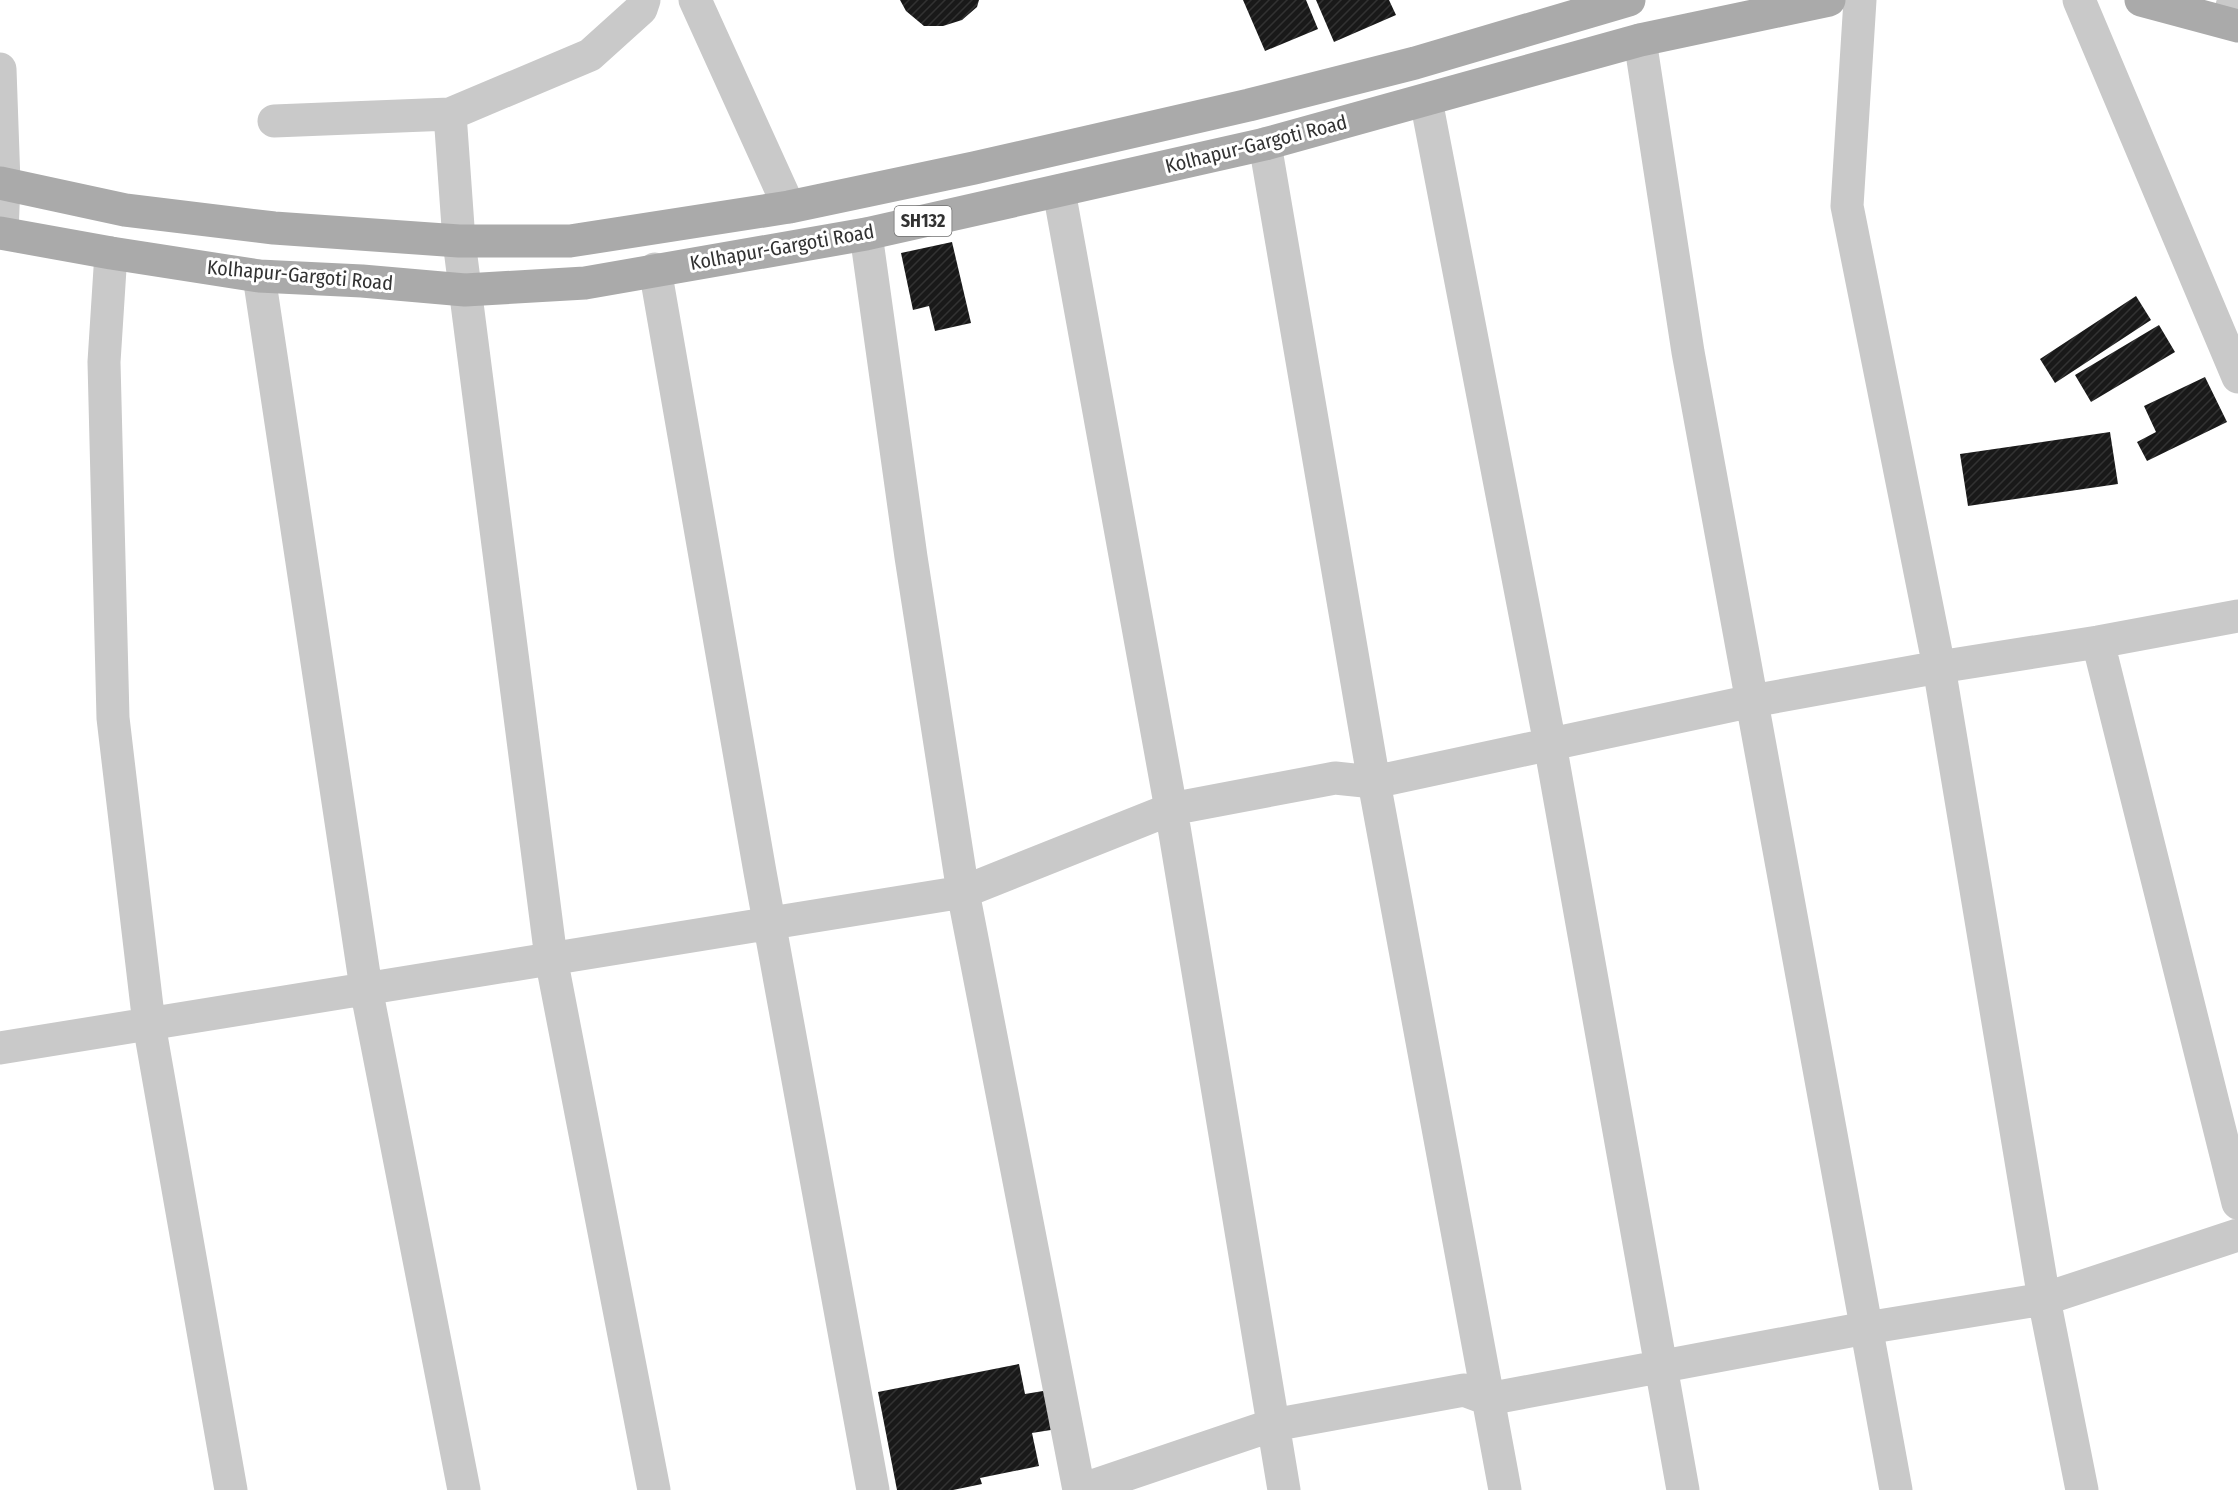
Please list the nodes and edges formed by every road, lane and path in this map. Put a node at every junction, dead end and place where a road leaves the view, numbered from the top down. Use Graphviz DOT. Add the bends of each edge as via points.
graph roads {
  1 [pos="644,0"];
  2 [pos="695,0"];
  3 [pos="1629,0"];
  4 [pos="1829,0"];
  5 [pos="1860,0"];
  6 [pos="2079,0"];
  7 [pos="2141,0"];
  8 [pos="2233,16"];
  9 [pos="1640,40"];
  10 [pos="0,69"];
  11 [pos="1426,100"];
  12 [pos="450,114"];
  13 [pos="274,121"];
  14 [pos="1265,144"];
  15 [pos="2,183"];
  16 [pos="1059,191"];
  17 [pos="789,207"];
  18 [pos="1,233"];
  19 [pos="866,234"];
  20 [pos="459,242"];
  21 [pos="111,253"];
  22 [pos="655,269"];
  23 [pos="259,276"];
  24 [pos="465,290"];
  25 [pos="2238,377"];
  26 [pos="2238,616"];
  27 [pos="2098,642"];
  28 [pos="1939,667"];
  29 [pos="1752,701"];
  30 [pos="1550,744"];
  31 [pos="1374,782"];
  32 [pos="1171,809"];
  33 [pos="963,892"];
  34 [pos="770,923"];
  35 [pos="551,958"];
  36 [pos="366,988"];
  37 [pos="149,1024"];
  38 [pos="0,1048"];
  39 [pos="2238,1203"];
  40 [pos="2238,1235"];
  41 [pos="2044,1299"];
  42 [pos="1866,1328"];
  43 [pos="1661,1367"];
  44 [pos="1488,1399"];
  45 [pos="1273,1425"];
  46 [pos="231,1490"];
  47 [pos="464,1490"];
  48 [pos="654,1490"];
  49 [pos="873,1490"];
  50 [pos="1080,1490"];
  51 [pos="1284,1490"];
  52 [pos="1505,1490"];
  53 [pos="1683,1490"];
  54 [pos="1896,1490"];
  55 [pos="2082,1490"];
  1 -- 12 [label="street" via="641,9 590,55"];
  2 -- 17 [label="street"];
  3 -- 17 [label="main road" via="1415,63 1260,102"];
  4 -- 9 [label="main road, Kolhapur-Gargoti Road / SH132"];
  5 -- 28 [label="street" via="1847,206"];
  6 -- 25 [label="street"];
  7 -- 8 [label="main road"];
  9 -- 11 [label="main road, Kolhapur-Gargoti Road / SH132"];
  9 -- 29 [label="street" via="1688,352"];
  10 -- 15 [label="street"];
  11 -- 14 [label="main road, Kolhapur-Gargoti Road / SH132"];
  11 -- 30 [label="street"];
  12 -- 13 [label="street"];
  12 -- 20 [label="street"];
  14 -- 16 [label="main road, Kolhapur-Gargoti Road / SH132"];
  14 -- 31 [label="street"];
  15 -- 18 [label="street"];
  15 -- 20 [label="main road" via="125,210 274,228"];
  16 -- 19 [label="main road, Kolhapur-Gargoti Road / SH132"];
  16 -- 32 [label="street"];
  17 -- 20 [label="main road" via="570,241"];
  18 -- 21 [label="main road, Kolhapur-Gargoti Road / SH132"];
  19 -- 22 [label="main road, Kolhapur-Gargoti Road / SH132"];
  19 -- 33 [label="street"];
  20 -- 24 [label="street"];
  21 -- 23 [label="main road, Kolhapur-Gargoti Road / SH132"];
  21 -- 37 [label="street" via="104,362 113,718"];
  22 -- 24 [label="main road, Kolhapur-Gargoti Road / SH132" via="585,283"];
  22 -- 34 [label="street"];
  23 -- 24 [label="main road, Kolhapur-Gargoti Road / SH132"];
  23 -- 36 [label="street"];
  24 -- 35 [label="street"];
  26 -- 27 [label="street"];
  27 -- 28 [label="street"];
  27 -- 39 [label="street"];
  28 -- 29 [label="street"];
  28 -- 41 [label="street"];
  29 -- 30 [label="street"];
  29 -- 42 [label="street"];
  30 -- 31 [label="street"];
  30 -- 43 [label="street"];
  31 -- 32 [label="street" via="1335,778"];
  31 -- 44 [label="street"];
  32 -- 33 [label="street"];
  32 -- 45 [label="street"];
  33 -- 34 [label="street"];
  33 -- 50 [label="street"];
  34 -- 35 [label="street"];
  34 -- 49 [label="street"];
  35 -- 36 [label="street"];
  35 -- 48 [label="street"];
  36 -- 37 [label="street"];
  36 -- 47 [label="street"];
  37 -- 38 [label="street"];
  37 -- 46 [label="street"];
  40 -- 41 [label="street"];
  41 -- 42 [label="street"];
  41 -- 55 [label="street"];
  42 -- 43 [label="street"];
  42 -- 54 [label="street"];
  43 -- 44 [label="street"];
  43 -- 53 [label="street"];
  44 -- 45 [label="street" via="1464,1390"];
  44 -- 52 [label="street"];
  45 -- 50 [label="street"];
  45 -- 51 [label="street"];
}
